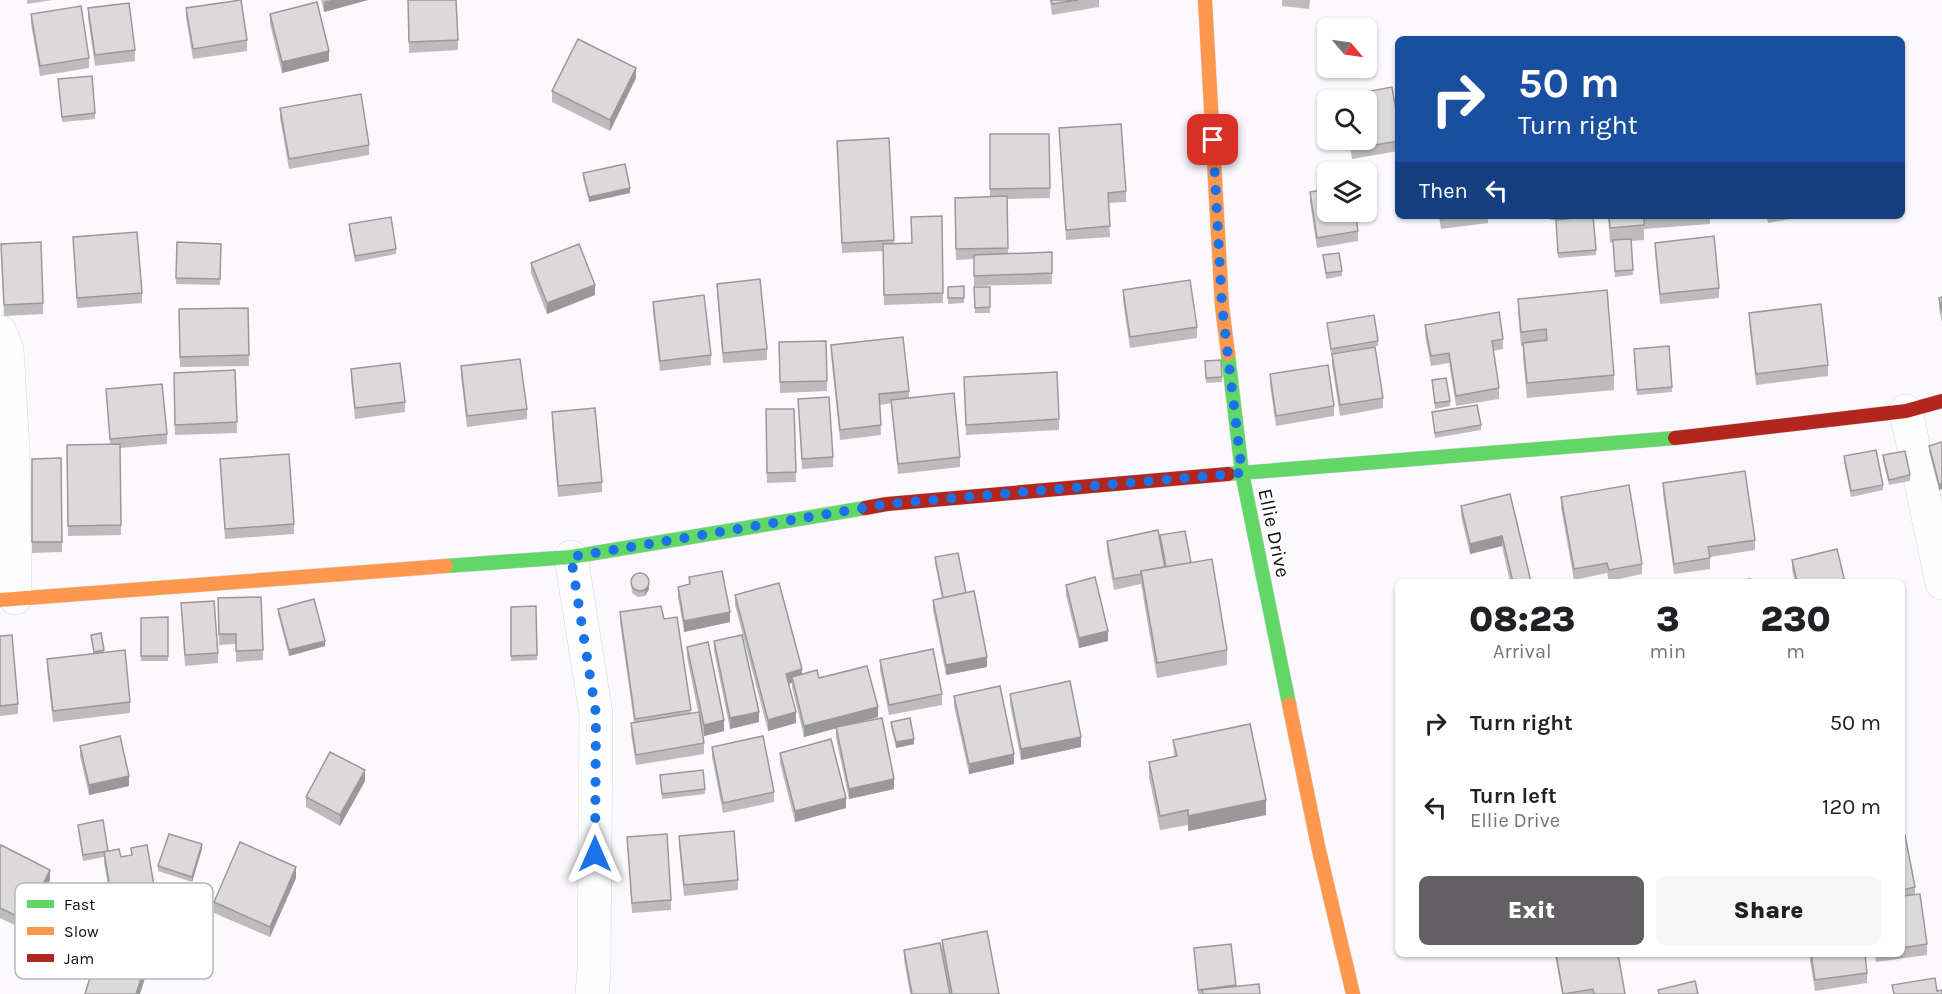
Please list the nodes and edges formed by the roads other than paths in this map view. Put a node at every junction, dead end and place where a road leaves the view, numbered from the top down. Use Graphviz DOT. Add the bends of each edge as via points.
graph roads {
  1 [pos="1205,0"];
  2 [pos="0,332"];
  3 [pos="1942,400"];
  4 [pos="1906,411"];
  5 [pos="1242,473"];
  6 [pos="571,557"];
  7 [pos="1942,583"];
  8 [pos="8,599"];
  9 [pos="592,994"];
  10 [pos="1353,994"];
  1 -- 5 [label="main road, Ellie Drive" via="1222,306"];
  2 -- 8 [label="street" via="7,349 13,449"];
  3 -- 4 [label="main road"];
  4 -- 5 [label="main road" via="1653,441"];
  4 -- 7 [label="street"];
  5 -- 6 [label="main road" via="887,504"];
  5 -- 10 [label="main road, Ellie Drive" via="1318,846"];
  6 -- 8 [label="main road"];
  6 -- 9 [label="street" via="596,714"];
}
